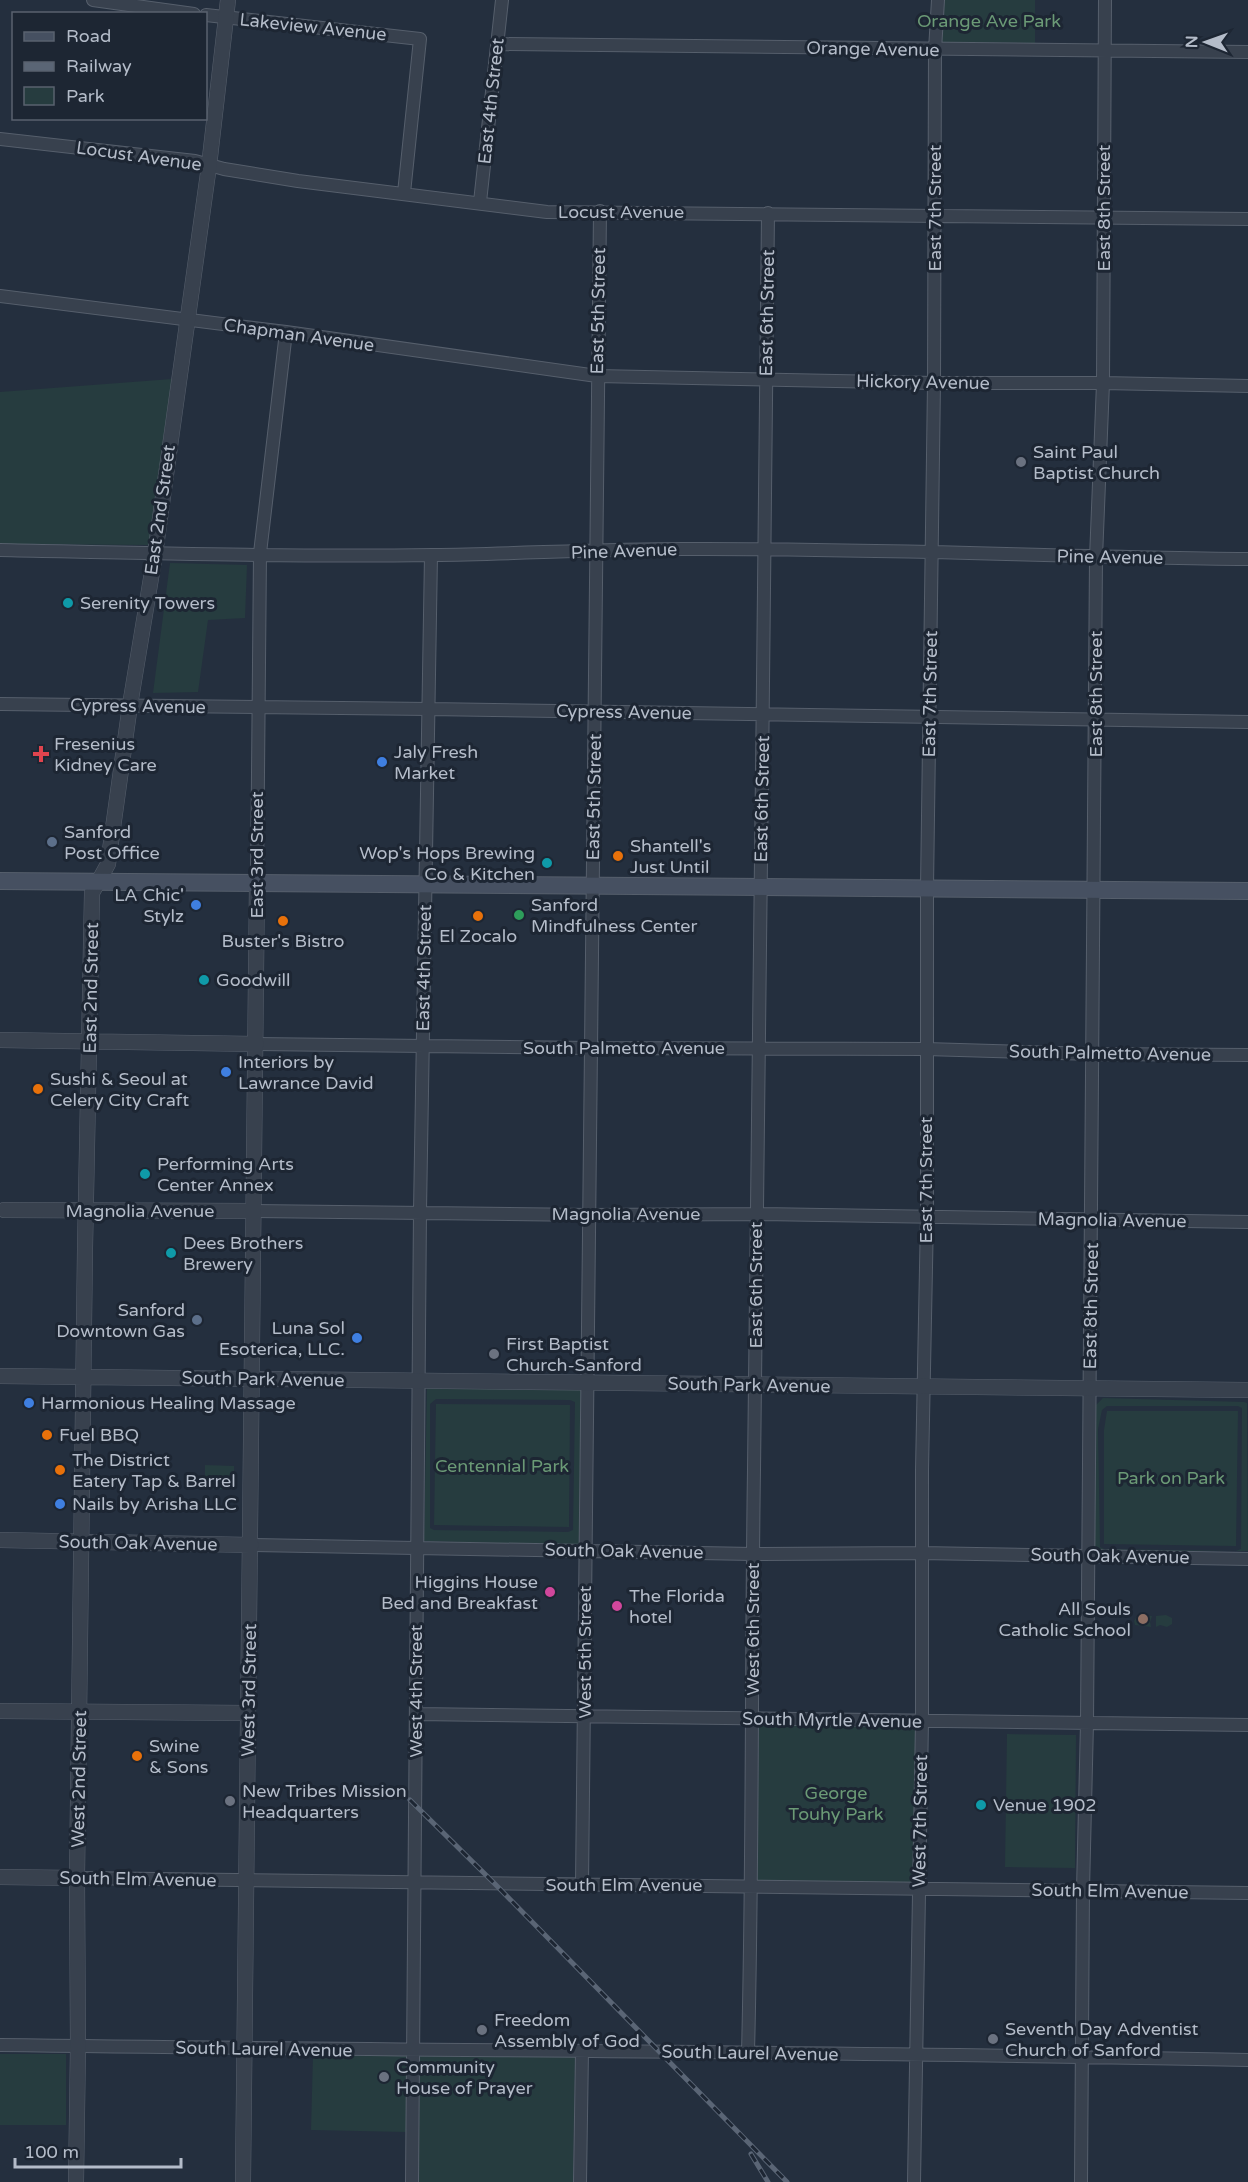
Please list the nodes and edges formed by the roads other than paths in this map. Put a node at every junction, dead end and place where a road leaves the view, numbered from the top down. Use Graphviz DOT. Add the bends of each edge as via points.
graph roads {
  1 [pos="93,0"];
  2 [pos="228,0"];
  3 [pos="502,0"];
  4 [pos="938,0"];
  5 [pos="1105,0"];
  6 [pos="180,12"];
  7 [pos="207,15"];
  8 [pos="226,18"];
  9 [pos="498,44"];
  10 [pos="936,50"];
  11 [pos="1105,50"];
  12 [pos="1248,52"];
  13 [pos="0,139"];
  14 [pos="210,166"];
  15 [pos="404,193"];
  16 [pos="480,202"];
  17 [pos="600,212"];
  18 [pos="768,213"];
  19 [pos="935,216"];
  20 [pos="1104,218"];
  21 [pos="1248,219"];
  22 [pos="0,296"];
  23 [pos="187,320"];
  24 [pos="286,332"];
  25 [pos="597,376"];
  26 [pos="766,378"];
  27 [pos="1103,382"];
  28 [pos="934,383"];
  29 [pos="1248,386"];
  30 [pos="765,549"];
  31 [pos="0,550"];
  32 [pos="598,551"];
  33 [pos="932,552"];
  34 [pos="260,553"];
  35 [pos="155,554"];
  36 [pos="431,555"];
  37 [pos="1096,558"];
  38 [pos="1248,558"];
  39 [pos="0,704"];
  40 [pos="130,705"];
  41 [pos="257,708"];
  42 [pos="429,709"];
  43 [pos="595,712"];
  44 [pos="764,715"];
  45 [pos="929,718"];
  46 [pos="1096,719"];
  47 [pos="1248,722"];
  48 [pos="0,880"];
  49 [pos="99,882"];
  50 [pos="257,883"];
  51 [pos="425,886"];
  52 [pos="593,886"];
  53 [pos="761,887"];
  54 [pos="927,888"];
  55 [pos="1094,889"];
  56 [pos="1248,891"];
  57 [pos="0,1040"];
  58 [pos="90,1040"];
  59 [pos="256,1044"];
  60 [pos="423,1046"];
  61 [pos="591,1048"];
  62 [pos="759,1048"];
  63 [pos="926,1049"];
  64 [pos="1093,1054"];
  65 [pos="1248,1055"];
  66 [pos="4,1210"];
  67 [pos="86,1211"];
  68 [pos="253,1211"];
  69 [pos="420,1211"];
  70 [pos="757,1214"];
  71 [pos="589,1215"];
  72 [pos="927,1217"];
  73 [pos="1091,1219"];
  74 [pos="1248,1222"];
  75 [pos="0,1376"];
  76 [pos="85,1377"];
  77 [pos="253,1378"];
  78 [pos="420,1380"];
  79 [pos="588,1383"];
  80 [pos="756,1385"];
  81 [pos="923,1388"];
  82 [pos="1090,1388"];
  83 [pos="1247,1390"];
  84 [pos="0,1540"];
  85 [pos="83,1543"];
  86 [pos="251,1545"];
  87 [pos="417,1547"];
  88 [pos="585,1550"];
  89 [pos="921,1553"];
  90 [pos="753,1554"];
  91 [pos="1088,1556"];
  92 [pos="1248,1559"];
  93 [pos="0,1711"];
  94 [pos="80,1711"];
  95 [pos="248,1713"];
  96 [pos="416,1714"];
  97 [pos="584,1716"];
  98 [pos="753,1719"];
  99 [pos="922,1721"];
  100 [pos="1087,1723"];
  101 [pos="1248,1725"];
  102 [pos="0,1877"];
  103 [pos="77,1878"];
  104 [pos="247,1880"];
  105 [pos="415,1883"];
  106 [pos="582,1885"];
  107 [pos="752,1886"];
  108 [pos="919,1889"];
  109 [pos="1083,1890"];
  110 [pos="1248,1893"];
  111 [pos="0,2044"];
  112 [pos="78,2046"];
  113 [pos="244,2049"];
  114 [pos="414,2051"];
  115 [pos="582,2051"];
  116 [pos="748,2052"];
  117 [pos="917,2056"];
  118 [pos="1082,2057"];
  119 [pos="1248,2060"];
  120 [pos="76,2182"];
  121 [pos="243,2182"];
  122 [pos="412,2182"];
  123 [pos="580,2182"];
  124 [pos="915,2182"];
  125 [pos="1081,2182"];
  1 -- 6 [label="street"];
  2 -- 8 [label="street, East 2nd Street"];
  3 -- 9 [label="street, East 4th Street"];
  4 -- 10 [label="street, East 7th Street"];
  5 -- 11 [label="street, East 8th Street"];
  7 -- 8 [label="street, Lakeview Avenue"];
  8 -- 14 [label="street, East 2nd Street"];
  8 -- 15 [label="street, Lakeview Avenue" via="420,39"];
  9 -- 10 [label="street, Orange Avenue"];
  9 -- 16 [label="street, East 4th Street"];
  10 -- 11 [label="street, Orange Avenue"];
  10 -- 19 [label="street, East 7th Street"];
  11 -- 12 [label="street, Orange Avenue"];
  11 -- 20 [label="street, East 8th Street"];
  13 -- 14 [label="street, Locust Avenue" via="195,161"];
  14 -- 15 [label="street, Locust Avenue"];
  14 -- 23 [label="street, East 2nd Street"];
  15 -- 16 [label="street, Locust Avenue"];
  16 -- 17 [label="street, Locust Avenue" via="547,212"];
  17 -- 18 [label="street, Locust Avenue"];
  17 -- 25 [label="street, East 5th Street"];
  18 -- 19 [label="street, Locust Avenue"];
  18 -- 26 [label="street, East 6th Street"];
  19 -- 20 [label="street, Locust Avenue"];
  19 -- 28 [label="street, East 7th Street"];
  20 -- 21 [label="street, Locust Avenue"];
  20 -- 27 [label="street, East 8th Street"];
  22 -- 23 [label="street, Chapman Avenue"];
  23 -- 24 [label="street, Chapman Avenue"];
  23 -- 35 [label="street, East 2nd Street"];
  24 -- 25 [label="street, Chapman Avenue"];
  24 -- 34 [label="street, East 3rd Street"];
  25 -- 26 [label="street, Hickory Avenue"];
  25 -- 32 [label="street, East 5th Street"];
  26 -- 28 [label="street, Hickory Avenue"];
  26 -- 30 [label="street, East 6th Street"];
  27 -- 28 [label="street, Hickory Avenue"];
  27 -- 29 [label="street, Hickory Avenue"];
  27 -- 37 [label="street, East 8th Street"];
  28 -- 33 [label="street, East 7th Street"];
  30 -- 32 [label="street, Pine Avenue"];
  30 -- 33 [label="street, Pine Avenue"];
  30 -- 44 [label="street, East 6th Street"];
  31 -- 35 [label="street, Pine Avenue"];
  32 -- 36 [label="street, Pine Avenue"];
  32 -- 43 [label="street, East 5th Street"];
  33 -- 37 [label="street, Pine Avenue"];
  33 -- 45 [label="street, East 7th Street"];
  34 -- 35 [label="street, Pine Avenue"];
  34 -- 36 [label="street, Pine Avenue"];
  34 -- 41 [label="street, East 3rd Street"];
  35 -- 40 [label="street, East 2nd Street"];
  36 -- 42 [label="street, East 4th Street"];
  37 -- 38 [label="street, Pine Avenue"];
  37 -- 46 [label="street, East 8th Street"];
  39 -- 40 [label="street, Cypress Avenue"];
  40 -- 41 [label="street, Cypress Avenue"];
  40 -- 49 [label="street, East 2nd Street" via="108,864"];
  41 -- 42 [label="street, Cypress Avenue"];
  41 -- 50 [label="street, East 3rd Street"];
  42 -- 43 [label="street, Cypress Avenue"];
  42 -- 51 [label="street, East 4th Street"];
  43 -- 44 [label="street, Cypress Avenue"];
  43 -- 52 [label="street, East 5th Street"];
  44 -- 45 [label="street, Cypress Avenue"];
  44 -- 53 [label="street, East 6th Street"];
  45 -- 46 [label="street, Cypress Avenue"];
  45 -- 54 [label="street, East 7th Street"];
  46 -- 47 [label="street, Cypress Avenue"];
  46 -- 55 [label="street, East 8th Street"];
  48 -- 49 [label="main road"];
  49 -- 50 [label="main road"];
  49 -- 58 [label="street, East 2nd Street" via="92,894"];
  50 -- 51 [label="main road"];
  50 -- 59 [label="street, East 3rd Street"];
  51 -- 52 [label="main road"];
  51 -- 60 [label="street, East 4th Street"];
  52 -- 53 [label="main road"];
  52 -- 61 [label="street, East 5th Street"];
  53 -- 54 [label="main road"];
  53 -- 62 [label="street, East 6th Street"];
  54 -- 55 [label="main road"];
  54 -- 63 [label="street, East 7th Street"];
  55 -- 56 [label="main road"];
  55 -- 64 [label="street, East 8th Street"];
  57 -- 58 [label="street, South Palmetto Avenue"];
  58 -- 59 [label="street, South Palmetto Avenue"];
  58 -- 67 [label="street, East 2nd Street"];
  59 -- 60 [label="street, South Palmetto Avenue"];
  59 -- 68 [label="street, East 3rd Street"];
  60 -- 61 [label="street, South Palmetto Avenue"];
  60 -- 69 [label="street, East 4th Street"];
  61 -- 62 [label="street, South Palmetto Avenue"];
  61 -- 71 [label="street, East 5th Street"];
  62 -- 63 [label="street, South Palmetto Avenue"];
  62 -- 70 [label="street, East 6th Street"];
  63 -- 64 [label="street, South Palmetto Avenue"];
  63 -- 72 [label="street, East 7th Street"];
  64 -- 65 [label="street, South Palmetto Avenue"];
  64 -- 73 [label="street, East 8th Street"];
  66 -- 67 [label="street, Magnolia Avenue"];
  67 -- 68 [label="street, Magnolia Avenue"];
  67 -- 76 [label="street, East 2nd Street"];
  68 -- 69 [label="street, Magnolia Avenue"];
  68 -- 77 [label="street, East 3rd Street"];
  69 -- 71 [label="street, Magnolia Avenue"];
  69 -- 78 [label="street, East 4th Street"];
  70 -- 71 [label="street, Magnolia Avenue"];
  70 -- 72 [label="street, Magnolia Avenue"];
  70 -- 80 [label="street, East 6th Street"];
  71 -- 79 [label="street, East 5th Street"];
  72 -- 73 [label="street, Magnolia Avenue"];
  72 -- 81 [label="street, East 7th Street"];
  73 -- 74 [label="street, Magnolia Avenue"];
  73 -- 82 [label="street, East 8th Street"];
  75 -- 76 [label="street, South Park Avenue"];
  76 -- 77 [label="street, South Park Avenue"];
  76 -- 85 [label="street, West 2nd Street"];
  77 -- 78 [label="street, South Park Avenue"];
  77 -- 86 [label="street, West 3rd Street"];
  78 -- 79 [label="street, South Park Avenue"];
  78 -- 87 [label="street, West 4th Street"];
  79 -- 80 [label="street, South Park Avenue"];
  79 -- 88 [label="street, West 5th Street"];
  80 -- 81 [label="street, South Park Avenue"];
  80 -- 90 [label="street, West 6th Street"];
  81 -- 82 [label="street, South Park Avenue"];
  81 -- 89 [label="street, West 7th Street"];
  82 -- 83 [label="street, South Park Avenue"];
  82 -- 91 [label="street, East 8th Street"];
  84 -- 85 [label="street, South Oak Avenue"];
  85 -- 86 [label="street, South Oak Avenue"];
  85 -- 94 [label="street, West 2nd Street"];
  86 -- 87 [label="street, South Oak Avenue"];
  86 -- 95 [label="street, West 3rd Street"];
  87 -- 88 [label="street, South Oak Avenue"];
  87 -- 96 [label="street, West 4th Street"];
  88 -- 90 [label="street, South Oak Avenue"];
  88 -- 97 [label="street, West 5th Street"];
  89 -- 90 [label="street, South Oak Avenue"];
  89 -- 91 [label="street, South Oak Avenue"];
  89 -- 99 [label="street, West 7th Street"];
  90 -- 98 [label="street, West 6th Street"];
  91 -- 92 [label="street, South Oak Avenue"];
  91 -- 100 [label="street, East 8th Street"];
  93 -- 94 [label="street"];
  94 -- 95 [label="street"];
  94 -- 103 [label="street, West 2nd Street"];
  95 -- 104 [label="street, West 3rd Street"];
  96 -- 97 [label="street, South Myrtle Avenue"];
  96 -- 105 [label="street, West 4th Street"];
  97 -- 98 [label="street, South Myrtle Avenue"];
  97 -- 106 [label="street, West 5th Street"];
  98 -- 99 [label="street, South Myrtle Avenue"];
  98 -- 107 [label="street, West 6th Street"];
  99 -- 100 [label="street, South Myrtle Avenue"];
  99 -- 108 [label="street, West 7th Street"];
  100 -- 101 [label="street, South Myrtle Avenue"];
  100 -- 109 [label="street, East 8th Street"];
  102 -- 103 [label="street, South Elm Avenue"];
  103 -- 104 [label="street, South Elm Avenue"];
  103 -- 112 [label="street, West 2nd Street"];
  104 -- 105 [label="street, South Elm Avenue"];
  104 -- 113 [label="street, West 3rd Street"];
  105 -- 106 [label="street, South Elm Avenue"];
  105 -- 114 [label="street, West 4th Street"];
  106 -- 107 [label="street, South Elm Avenue"];
  107 -- 108 [label="street, South Elm Avenue"];
  107 -- 116 [label="street, West 6th Street"];
  108 -- 109 [label="street, South Elm Avenue"];
  108 -- 117 [label="street, West 7th Street"];
  109 -- 110 [label="street, South Elm Avenue"];
  109 -- 118 [label="street, East 8th Street"];
  111 -- 112 [label="street, South Laurel Avenue"];
  112 -- 113 [label="street, South Laurel Avenue"];
  112 -- 120 [label="street, West 2nd Street"];
  113 -- 114 [label="street, South Laurel Avenue"];
  113 -- 121 [label="street, West 3rd Street"];
  114 -- 115 [label="street, South Laurel Avenue"];
  114 -- 122 [label="street, West 4th Street"];
  115 -- 116 [label="street, South Laurel Avenue"];
  115 -- 123 [label="street"];
  116 -- 117 [label="street, South Laurel Avenue"];
  117 -- 118 [label="street, South Laurel Avenue"];
  117 -- 124 [label="street, West 7th Street"];
  118 -- 119 [label="street, South Laurel Avenue"];
  118 -- 125 [label="street, East 8th Street"];
}
